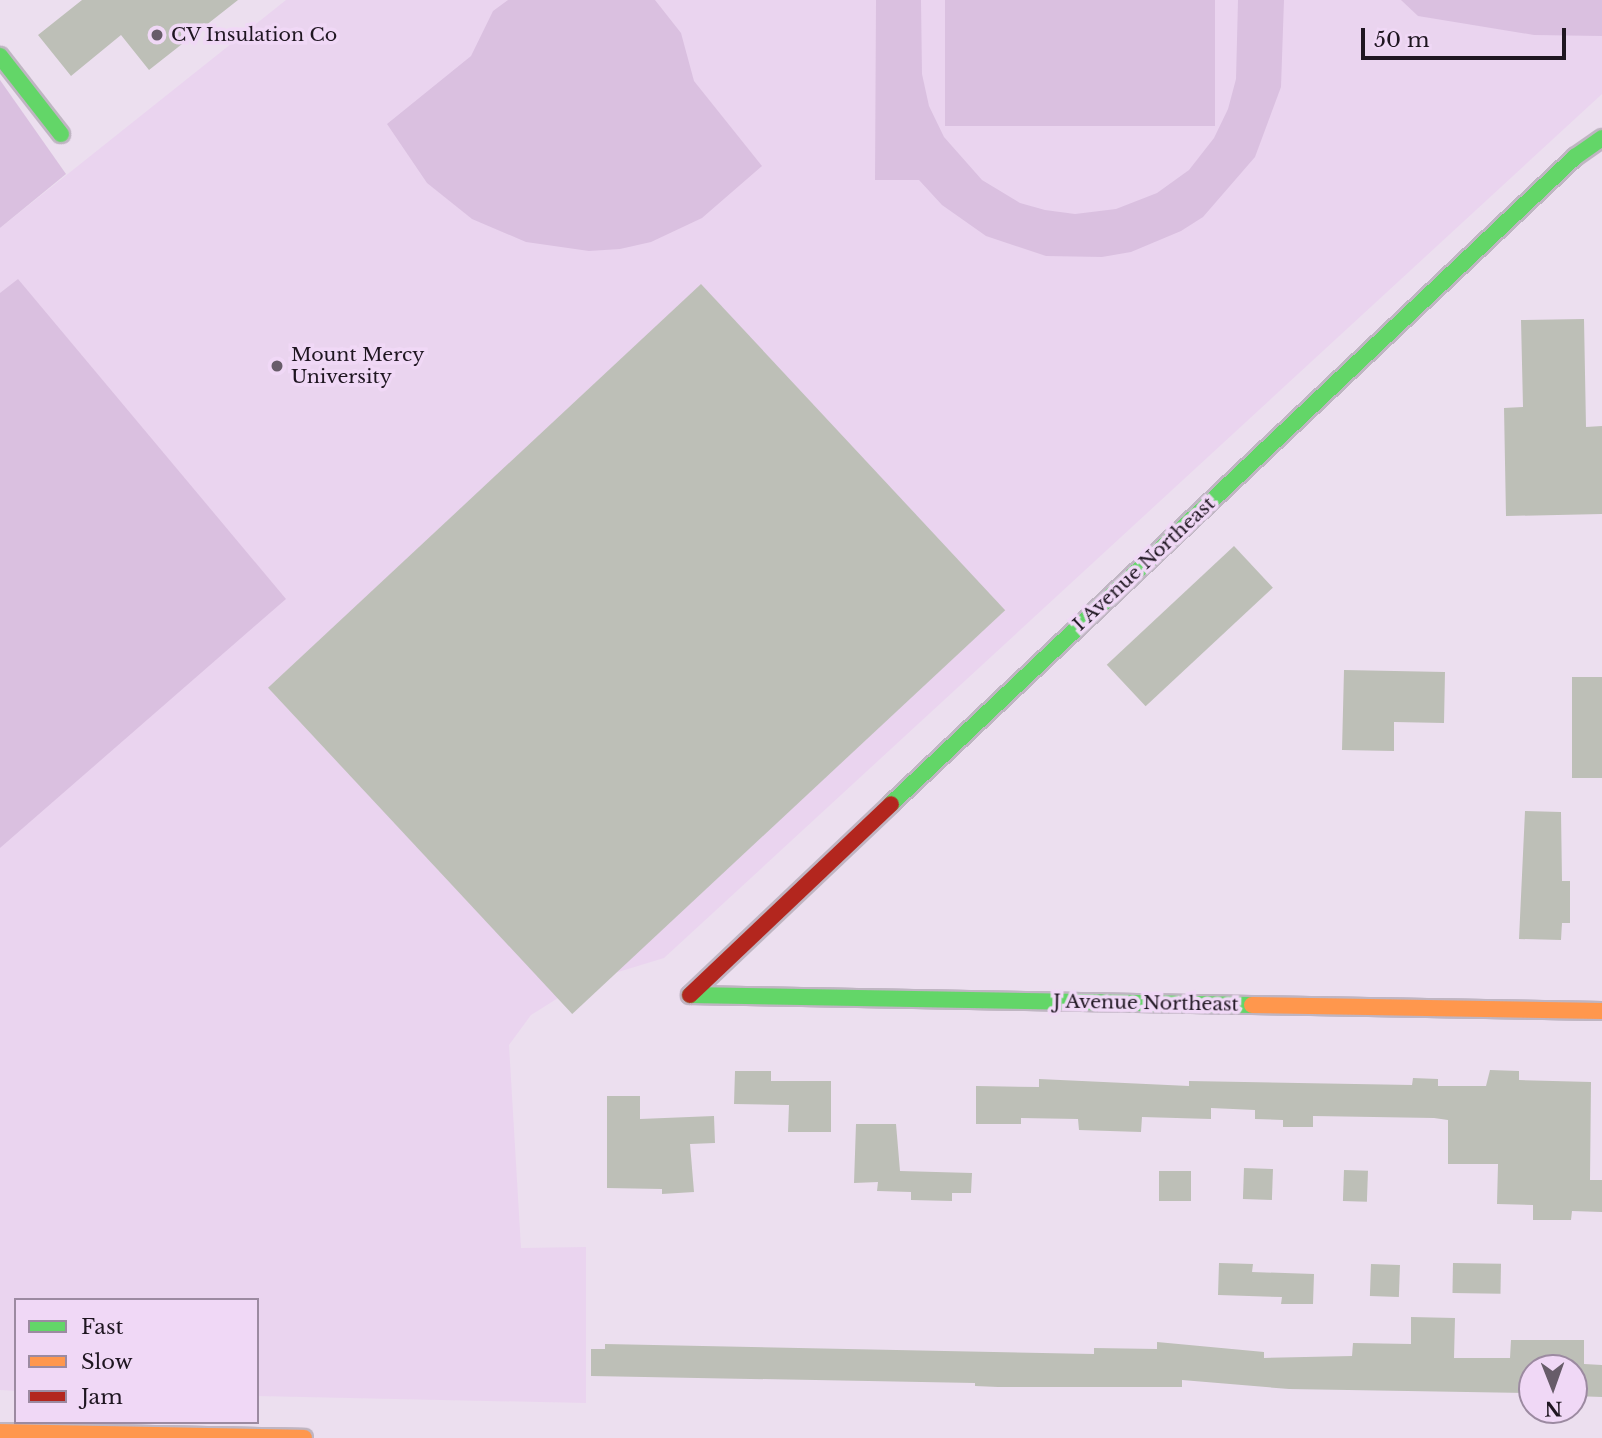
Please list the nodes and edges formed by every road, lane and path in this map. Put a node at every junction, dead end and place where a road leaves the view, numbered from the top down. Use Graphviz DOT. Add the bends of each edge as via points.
graph roads {
  1 [pos="0,56"];
  2 [pos="61,134"];
  3 [pos="1602,138"];
  4 [pos="690,995"];
  5 [pos="1602,1011"];
  6 [pos="0,1432"];
  7 [pos="304,1438"];
  1 -- 2 [label="street"];
  3 -- 4 [label="street, I Avenue Northeast" via="1575,157"];
  4 -- 5 [label="street, J Avenue Northeast"];
  6 -- 7 [label="street"];
}
